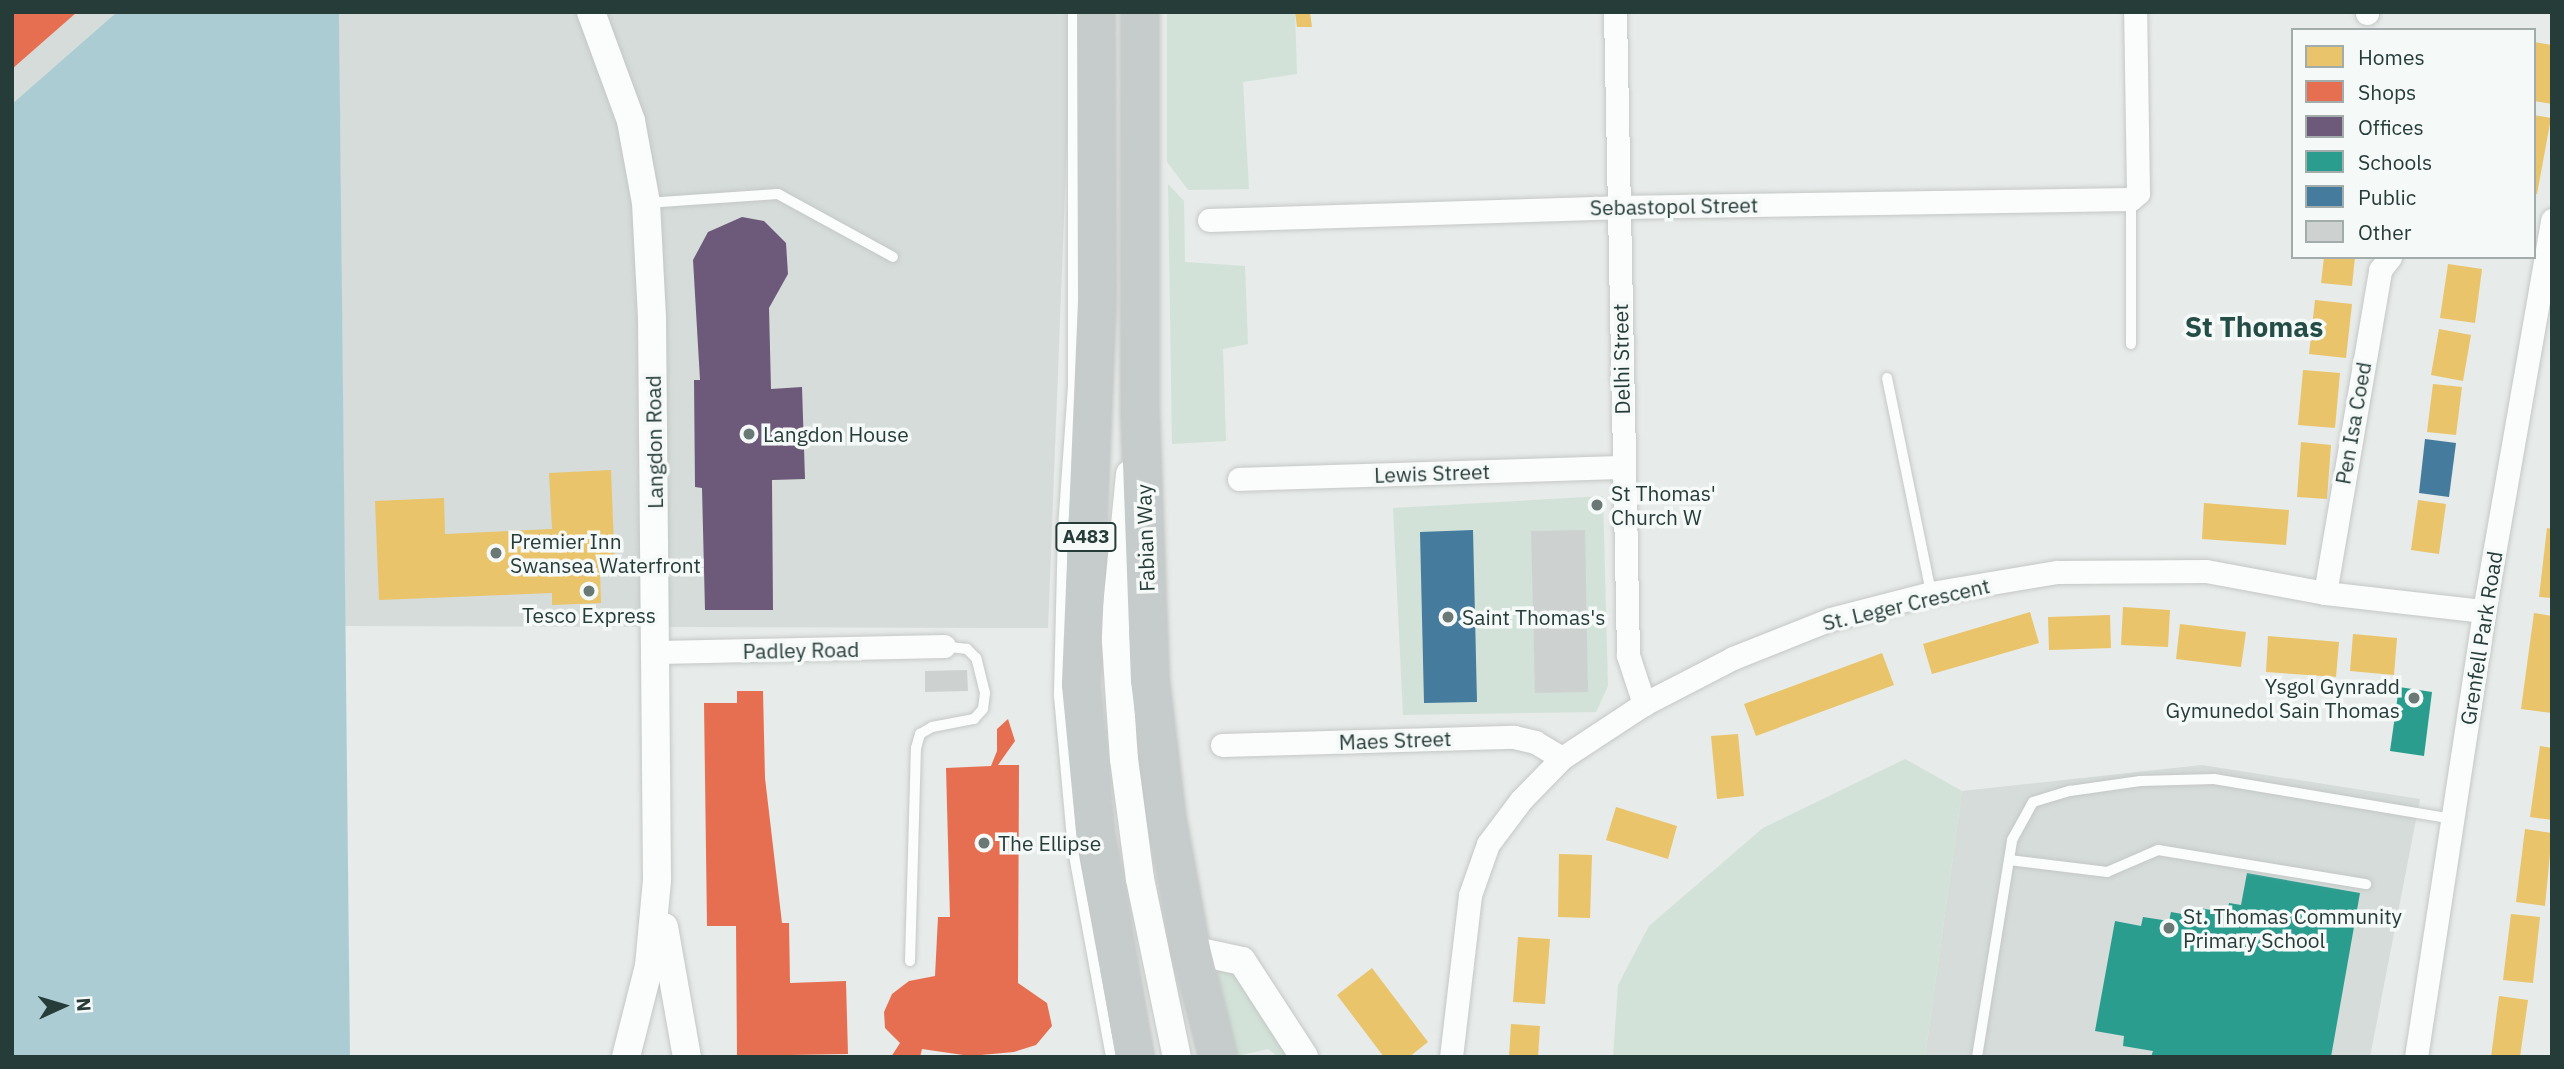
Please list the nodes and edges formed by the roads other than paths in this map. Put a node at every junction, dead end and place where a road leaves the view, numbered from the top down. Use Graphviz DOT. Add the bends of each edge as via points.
graph roads {
  1 [pos="591,12"];
  2 [pos="1073,12"];
  3 [pos="1096,12"];
  4 [pos="1140,12"];
  5 [pos="1615,12"];
  6 [pos="2135,12"];
  7 [pos="2135,196"];
  8 [pos="646,203"];
  9 [pos="1618,207"];
  10 [pos="1209,220"];
  11 [pos="2552,220"];
  12 [pos="2540,255"];
  13 [pos="893,257"];
  14 [pos="2388,259"];
  15 [pos="2131,344"];
  16 [pos="1887,378"];
  17 [pos="1140,409"];
  18 [pos="1624,467"];
  19 [pos="1239,479"];
  20 [pos="1931,593"];
  21 [pos="2325,593"];
  22 [pos="2484,611"];
  23 [pos="944,646"];
  24 [pos="658,652"];
  25 [pos="1644,704"];
  26 [pos="1222,745"];
  27 [pos="1562,758"];
  28 [pos="2454,819"];
  29 [pos="2009,860"];
  30 [pos="657,880"];
  31 [pos="2366,884"];
  32 [pos="1191,950"];
  33 [pos="910,961"];
  34 [pos="626,1057"];
  35 [pos="687,1057"];
  36 [pos="1111,1057"];
  37 [pos="1135,1057"];
  38 [pos="1177,1057"];
  39 [pos="1218,1057"];
  40 [pos="1304,1057"];
  41 [pos="1451,1057"];
  42 [pos="1977,1057"];
  43 [pos="2416,1057"];
  1 -- 8 [label="street, Langdon Road" via="631,121"];
  2 -- 36 [label="lane" via="1073,386 1063,528 1059,696 1073,850"];
  3 -- 37 [label="highway, A483" via="1097,301 1081,685 1097,844"];
  4 -- 17 [label="highway, Fabian Way / A483"];
  5 -- 9 [label="street, Delhi Street"];
  6 -- 7 [label="street"];
  7 -- 9 [label="street, Sebastopol Street"];
  7 -- 15 [label="lane"];
  8 -- 13 [label="lane" via="779,194"];
  8 -- 24 [label="street, Langdon Road"];
  9 -- 10 [label="street, Sebastopol Street"];
  9 -- 18 [label="street, Delhi Street"];
  11 -- 12 [label="street, Grenfell Park Road"];
  12 -- 22 [label="street, Grenfell Park Road"];
  14 -- 21 [label="street, Pen Isa Coed" via="2380,270"];
  16 -- 20 [label="lane"];
  17 -- 32 [label="highway, Fabian Way / A483" via="1150,680 1167,820"];
  17 -- 38 [label="street" via="1124,515 1115,628 1124,759 1140,879"];
  18 -- 19 [label="street, Lewis Street"];
  18 -- 25 [label="street, Delhi Street" via="1628,655"];
  20 -- 21 [label="street, St. Leger Crescent" via="2057,572 2192,571"];
  20 -- 25 [label="street, St. Leger Crescent" via="1831,619 1733,659"];
  21 -- 22 [label="street, St. Leger Crescent"];
  22 -- 28 [label="street, Grenfell Park Road"];
  23 -- 24 [label="street, Padley Road"];
  23 -- 33 [label="lane" via="967,649 976,658 985,693 974,719 932,727 920,734 916,748"];
  24 -- 30 [label="street, Langdon Road"];
  25 -- 27 [label="street, St. Leger Crescent"];
  26 -- 27 [label="street, Maes Street" via="1514,737 1535,742"];
  27 -- 41 [label="street, St. Leger Crescent" via="1521,800 1488,844 1469,895"];
  28 -- 29 [label="lane" via="2214,779 2140,781 2070,791 2033,802 2012,840"];
  28 -- 43 [label="street, Grenfell Park Road"];
  29 -- 31 [label="lane" via="2107,872 2158,850"];
  29 -- 42 [label="lane"];
  30 -- 34 [label="street, Langdon Road" via="649,966"];
  30 -- 35 [label="street, Langdon Road"];
  32 -- 39 [label="highway, Fabian Way / A483"];
  32 -- 40 [label="street" via="1241,961"];
}
